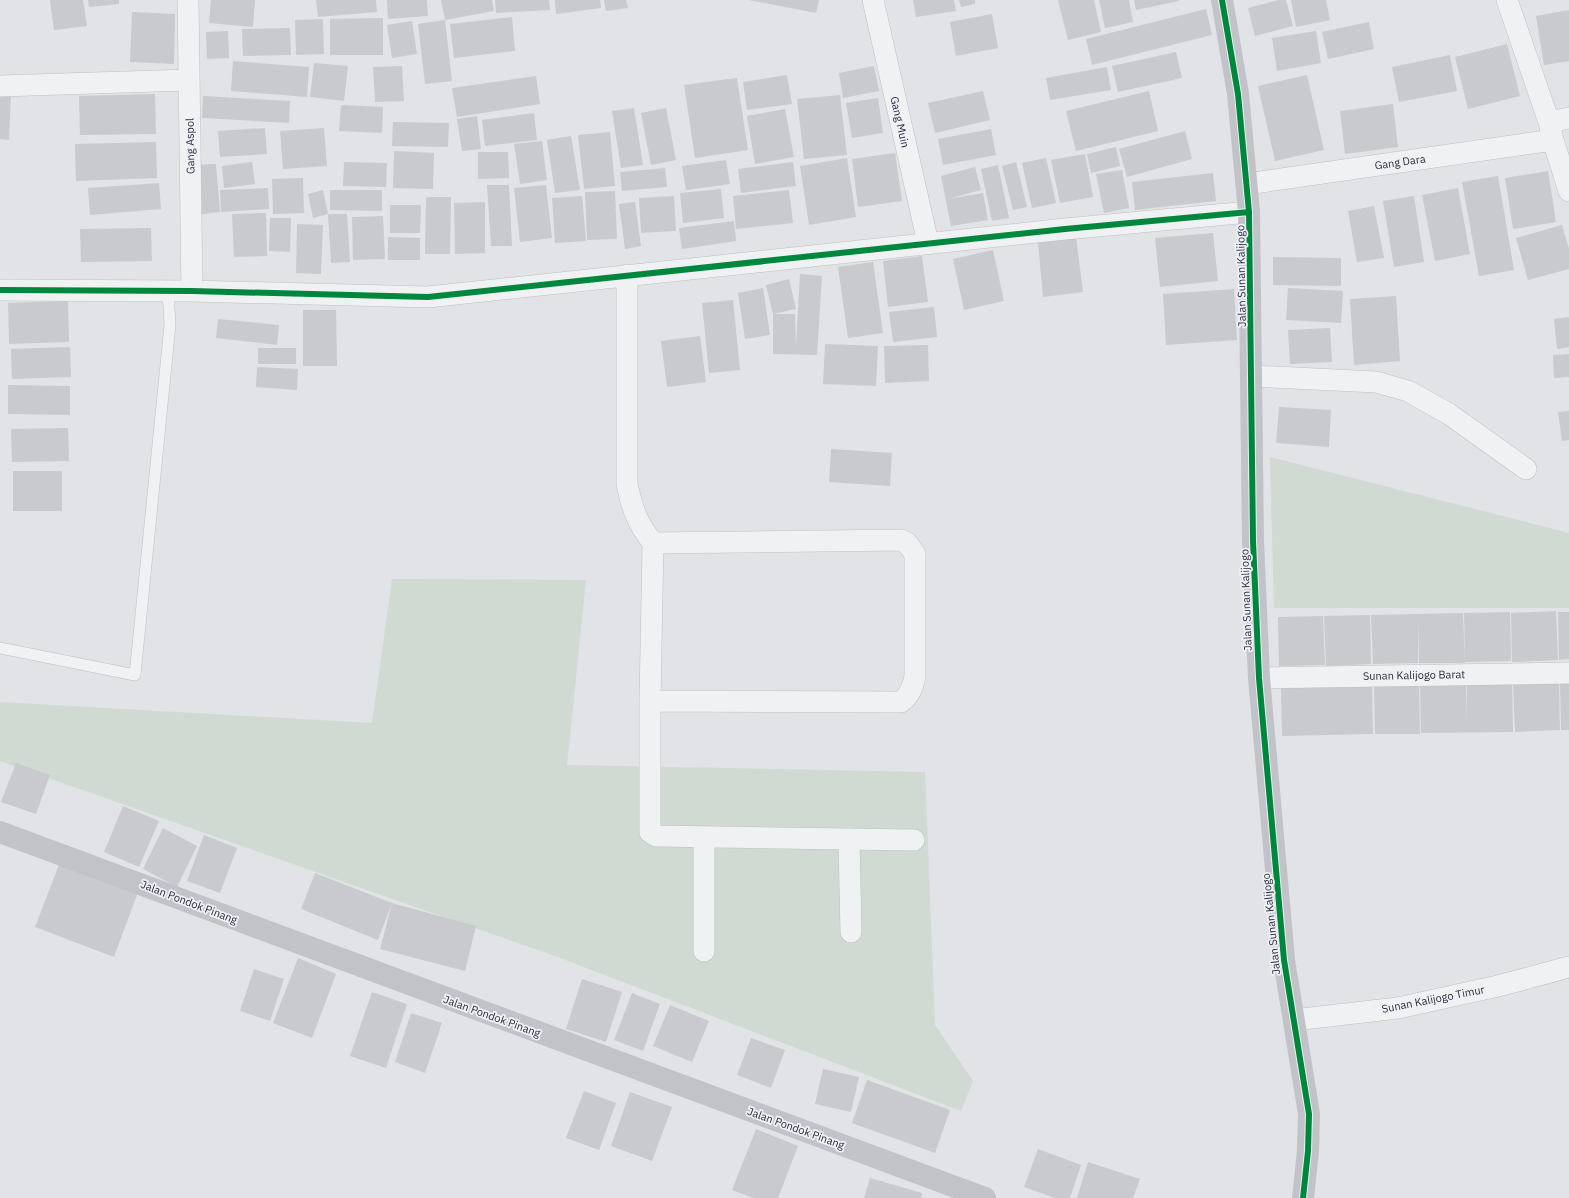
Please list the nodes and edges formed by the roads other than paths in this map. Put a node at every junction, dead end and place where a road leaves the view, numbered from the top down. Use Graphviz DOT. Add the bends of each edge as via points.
graph roads {
  1 [pos="188,0"];
  2 [pos="873,0"];
  3 [pos="1222,0"];
  4 [pos="1507,0"];
  5 [pos="188,80"];
  6 [pos="0,86"];
  7 [pos="1557,127"];
  8 [pos="1247,184"];
  9 [pos="1569,191"];
  10 [pos="1249,212"];
  11 [pos="928,243"];
  12 [pos="627,274"];
  13 [pos="0,290"];
  14 [pos="168,291"];
  15 [pos="192,291"];
  16 [pos="1252,376"];
  17 [pos="1526,469"];
  18 [pos="653,543"];
  19 [pos="0,648"];
  20 [pos="1569,672"];
  21 [pos="1259,678"];
  22 [pos="650,701"];
  23 [pos="0,832"];
  24 [pos="704,838"];
  25 [pos="849,839"];
  26 [pos="914,840"];
  27 [pos="851,932"];
  28 [pos="704,951"];
  29 [pos="1569,968"];
  30 [pos="1294,1020"];
  31 [pos="985,1198"];
  32 [pos="1303,1198"];
  1 -- 5 [label="street, Gang Aspol"];
  2 -- 11 [label="street, Gang Muin"];
  3 -- 8 [label="street, Jalan Sunan Kalijogo" via="1238,94"];
  4 -- 7 [label="street"];
  5 -- 6 [label="street"];
  5 -- 15 [label="street, Gang Aspol"];
  7 -- 8 [label="street, Gang Dara"];
  7 -- 9 [label="street"];
  8 -- 10 [label="street, Jalan Sunan Kalijogo"];
  10 -- 11 [label="street"];
  10 -- 16 [label="street, Jalan Sunan Kalijogo"];
  11 -- 12 [label="street"];
  12 -- 15 [label="street" via="428,297"];
  12 -- 18 [label="street" via="627,484 633,510 642,529"];
  13 -- 14 [label="street"];
  14 -- 15 [label="street"];
  14 -- 19 [label="lane" via="170,325 135,675"];
  16 -- 17 [label="street" via="1376,382 1408,391 1449,414"];
  16 -- 21 [label="street, Jalan Sunan Kalijogo" via="1253,541"];
  18 -- 22 [label="street"];
  18 -- 22 [label="street" via="886,540 901,540 907,543 915,554 915,676 913,687 901,702"];
  20 -- 21 [label="street, Sunan Kalijogo Barat"];
  21 -- 30 [label="street, Jalan Sunan Kalijogo" via="1282,944"];
  22 -- 24 [label="street" via="650,832 661,837"];
  23 -- 31 [label="street, Jalan Pondok Pinang"];
  24 -- 25 [label="street"];
  24 -- 28 [label="street"];
  25 -- 26 [label="street"];
  25 -- 27 [label="street"];
  29 -- 30 [label="street, Sunan Kalijogo Timur" via="1398,1008"];
  30 -- 32 [label="street, Jalan Sunan Kalijogo" via="1309,1114"];
}
